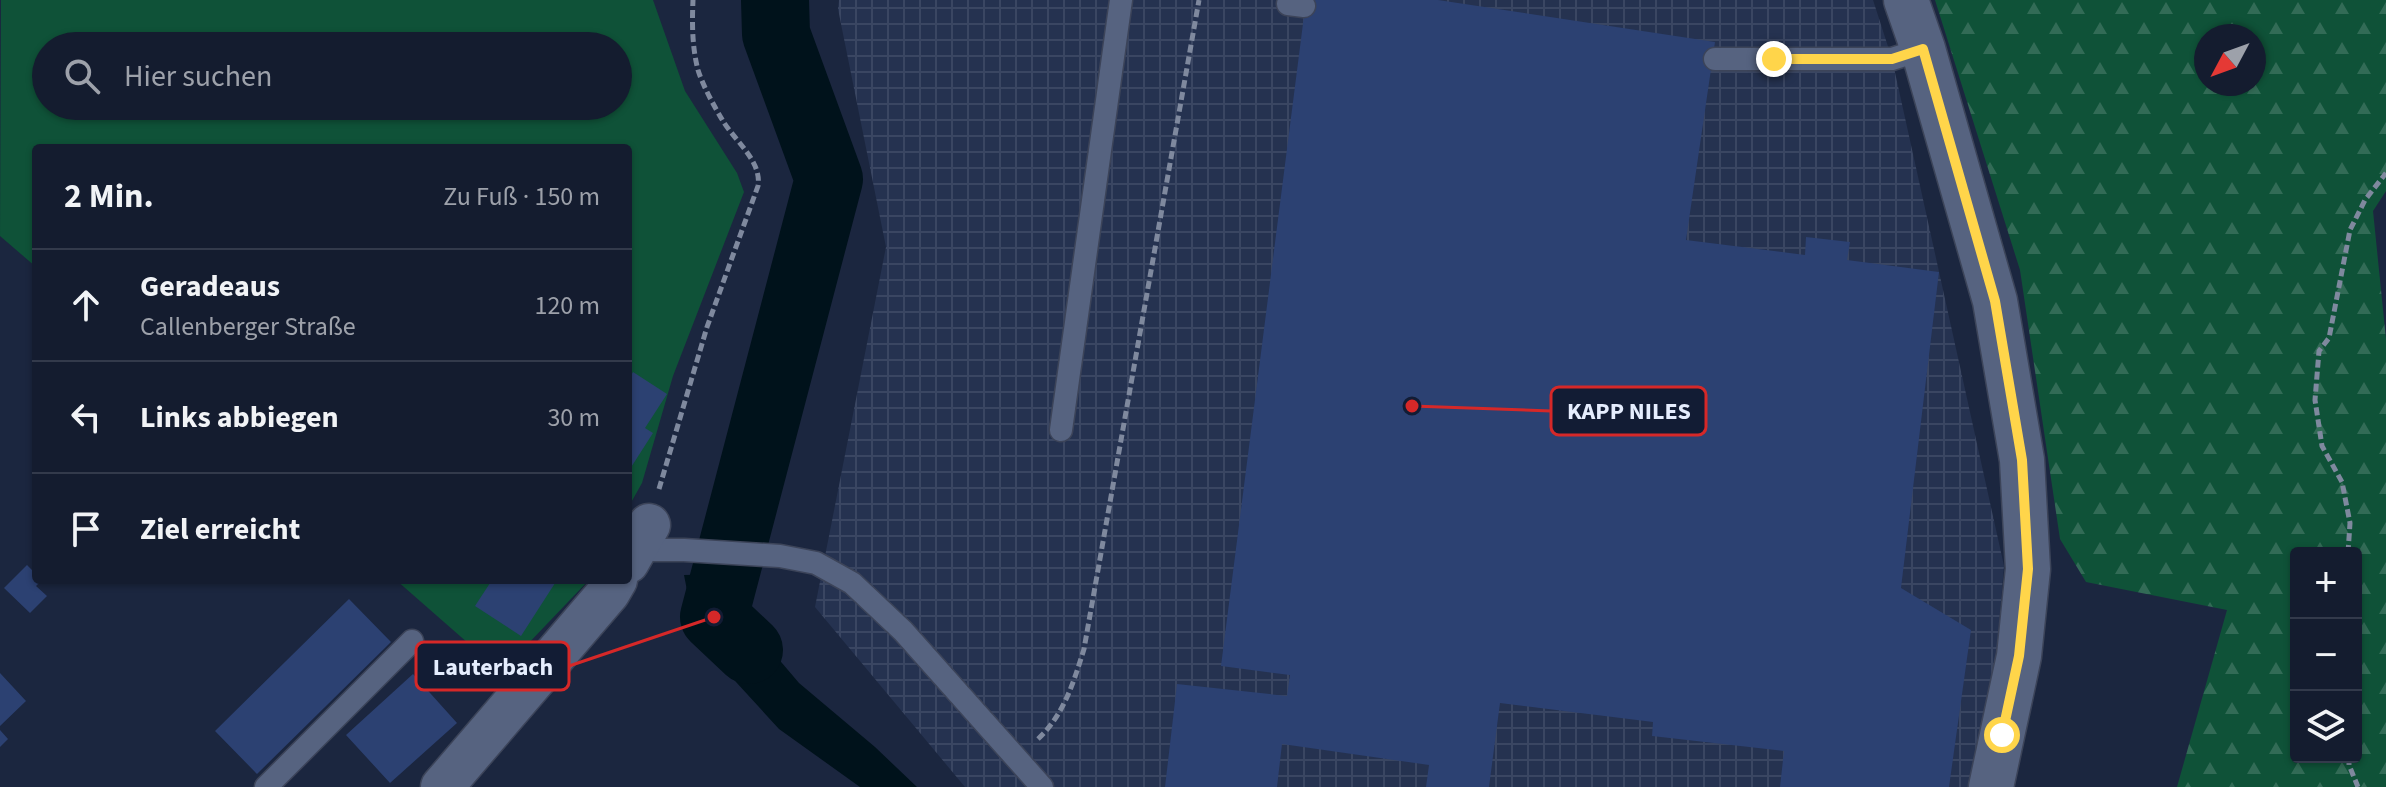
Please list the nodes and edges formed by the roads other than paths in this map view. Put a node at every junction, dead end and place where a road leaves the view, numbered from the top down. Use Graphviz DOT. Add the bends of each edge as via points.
graph roads {
  1 [pos="1121,0"];
  2 [pos="1906,0"];
  3 [pos="1923,49"];
  4 [pos="1715,59"];
  5 [pos="1061,430"];
  6 [pos="632,554"];
  7 [pos="614,584"];
  8 [pos="412,641"];
  9 [pos="266,787"];
  10 [pos="442,787"];
  11 [pos="1042,787"];
  12 [pos="1991,787"];
  1 -- 5 [label="lane"];
  2 -- 3 [label="street"];
  3 -- 4 [label="lane" via="1892,59"];
  3 -- 12 [label="street" via="1995,301 2022,460 2028,569 2019,656"];
  6 -- 11 [label="lane" via="684,550 780,556 816,563 852,583 903,631"];
  7 -- 10 [label="street"];
  8 -- 9 [label="lane"];
}
